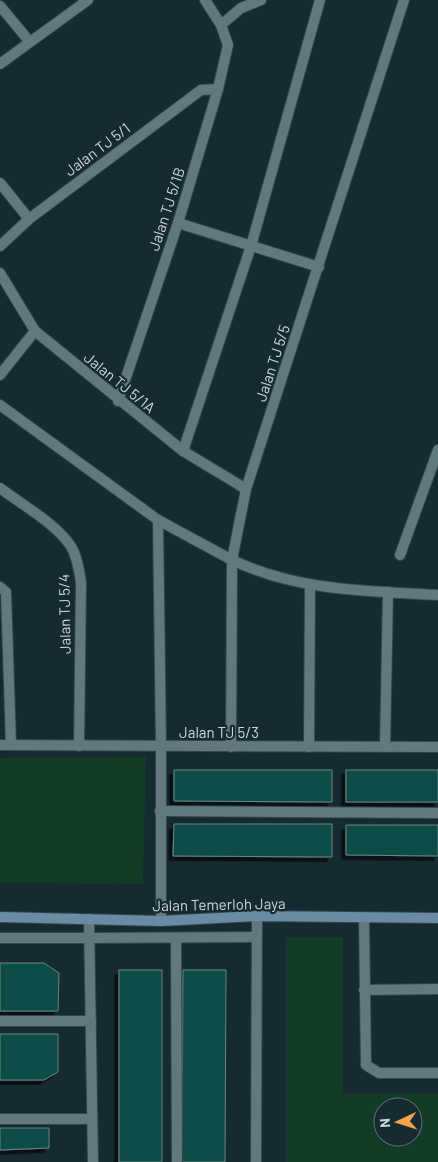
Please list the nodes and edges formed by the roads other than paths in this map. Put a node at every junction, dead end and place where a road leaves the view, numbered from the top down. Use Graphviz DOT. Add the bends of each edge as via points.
graph roads {
  1 [pos="88,0"];
  2 [pos="205,0"];
  3 [pos="261,0"];
  4 [pos="320,0"];
  5 [pos="404,0"];
  6 [pos="0,6"];
  7 [pos="221,25"];
  8 [pos="30,42"];
  9 [pos="0,64"];
  10 [pos="218,89"];
  11 [pos="0,183"];
  12 [pos="29,219"];
  13 [pos="178,223"];
  14 [pos="0,246"];
  15 [pos="251,246"];
  16 [pos="320,267"];
  17 [pos="0,273"];
  18 [pos="34,331"];
  19 [pos="0,375"];
  20 [pos="118,400"];
  21 [pos="0,406"];
  22 [pos="438,450"];
  23 [pos="183,451"];
  24 [pos="0,488"];
  25 [pos="246,489"];
  26 [pos="158,520"];
  27 [pos="400,555"];
  28 [pos="232,560"];
  29 [pos="310,586"];
  30 [pos="0,587"];
  31 [pos="388,592"];
  32 [pos="438,595"];
  33 [pos="5,745"];
  34 [pos="79,746"];
  35 [pos="161,746"];
  36 [pos="231,747"];
  37 [pos="309,747"];
  38 [pos="386,747"];
  39 [pos="438,748"];
  40 [pos="160,811"];
  41 [pos="438,813"];
  42 [pos="257,916"];
  43 [pos="0,917"];
  44 [pos="364,918"];
  45 [pos="438,918"];
  46 [pos="89,920"];
  47 [pos="162,921"];
  48 [pos="256,937"];
  49 [pos="0,938"];
  50 [pos="90,938"];
  51 [pos="176,938"];
  52 [pos="438,989"];
  53 [pos="364,990"];
  54 [pos="0,1021"];
  55 [pos="91,1021"];
  56 [pos="438,1073"];
  57 [pos="0,1119"];
  58 [pos="92,1119"];
  59 [pos="93,1162"];
  60 [pos="178,1162"];
  61 [pos="256,1162"];
  1 -- 8 [label="street"];
  2 -- 7 [label="street, Jalan TJ 5/1B"];
  3 -- 7 [label="street" via="241,8"];
  4 -- 15 [label="street"];
  5 -- 16 [label="street, Jalan TJ 5/5"];
  6 -- 8 [label="street"];
  7 -- 10 [label="street, Jalan TJ 5/1B" via="228,45"];
  8 -- 9 [label="street"];
  10 -- 12 [label="street, Jalan TJ 5/1" via="201,90"];
  10 -- 13 [label="street, Jalan TJ 5/1B"];
  11 -- 12 [label="street"];
  12 -- 14 [label="street, Jalan TJ 5/1"];
  13 -- 15 [label="street"];
  13 -- 20 [label="street, Jalan TJ 5/1B"];
  15 -- 16 [label="street"];
  15 -- 23 [label="street"];
  16 -- 25 [label="street, Jalan TJ 5/5"];
  17 -- 18 [label="street, Jalan TJ 5/1A"];
  18 -- 19 [label="street"];
  18 -- 20 [label="street, Jalan TJ 5/1A"];
  20 -- 23 [label="street, Jalan TJ 5/1A"];
  21 -- 26 [label="street"];
  22 -- 27 [label="street"];
  23 -- 25 [label="street, Jalan TJ 5/1A"];
  24 -- 34 [label="street, Jalan TJ 5/4" via="58,532 71,546 78,564 81,582"];
  25 -- 28 [label="street, Jalan TJ 5/5"];
  26 -- 28 [label="street"];
  26 -- 35 [label="street"];
  28 -- 29 [label="street" via="276,578"];
  28 -- 36 [label="street, Jalan TJ 5/5"];
  29 -- 31 [label="street"];
  29 -- 37 [label="street"];
  30 -- 33 [label="street" via="6,592"];
  31 -- 32 [label="street"];
  31 -- 38 [label="street"];
  33 -- 34 [label="street, Jalan TJ 5/3"];
  34 -- 35 [label="street, Jalan TJ 5/3"];
  35 -- 36 [label="street, Jalan TJ 5/3"];
  35 -- 40 [label="street"];
  36 -- 37 [label="street, Jalan TJ 5/3"];
  37 -- 38 [label="street, Jalan TJ 5/3"];
  38 -- 39 [label="street, Jalan TJ 5/3"];
  40 -- 41 [label="street"];
  40 -- 47 [label="street"];
  42 -- 44 [label="street, Jalan Temerloh Jaya"];
  42 -- 47 [label="street, Jalan Temerloh Jaya"];
  42 -- 48 [label="street"];
  43 -- 46 [label="street, Jalan Temerloh Jaya"];
  44 -- 45 [label="street, Jalan Temerloh Jaya"];
  44 -- 53 [label="street"];
  46 -- 47 [label="street, Jalan Temerloh Jaya"];
  46 -- 50 [label="street"];
  48 -- 51 [label="street"];
  48 -- 61 [label="street"];
  49 -- 50 [label="street"];
  50 -- 51 [label="street"];
  50 -- 55 [label="street"];
  51 -- 60 [label="street"];
  52 -- 53 [label="street"];
  53 -- 56 [label="street" via="366,1065 379,1073"];
  54 -- 55 [label="street"];
  55 -- 58 [label="street"];
  57 -- 58 [label="street"];
  58 -- 59 [label="street"];
}
